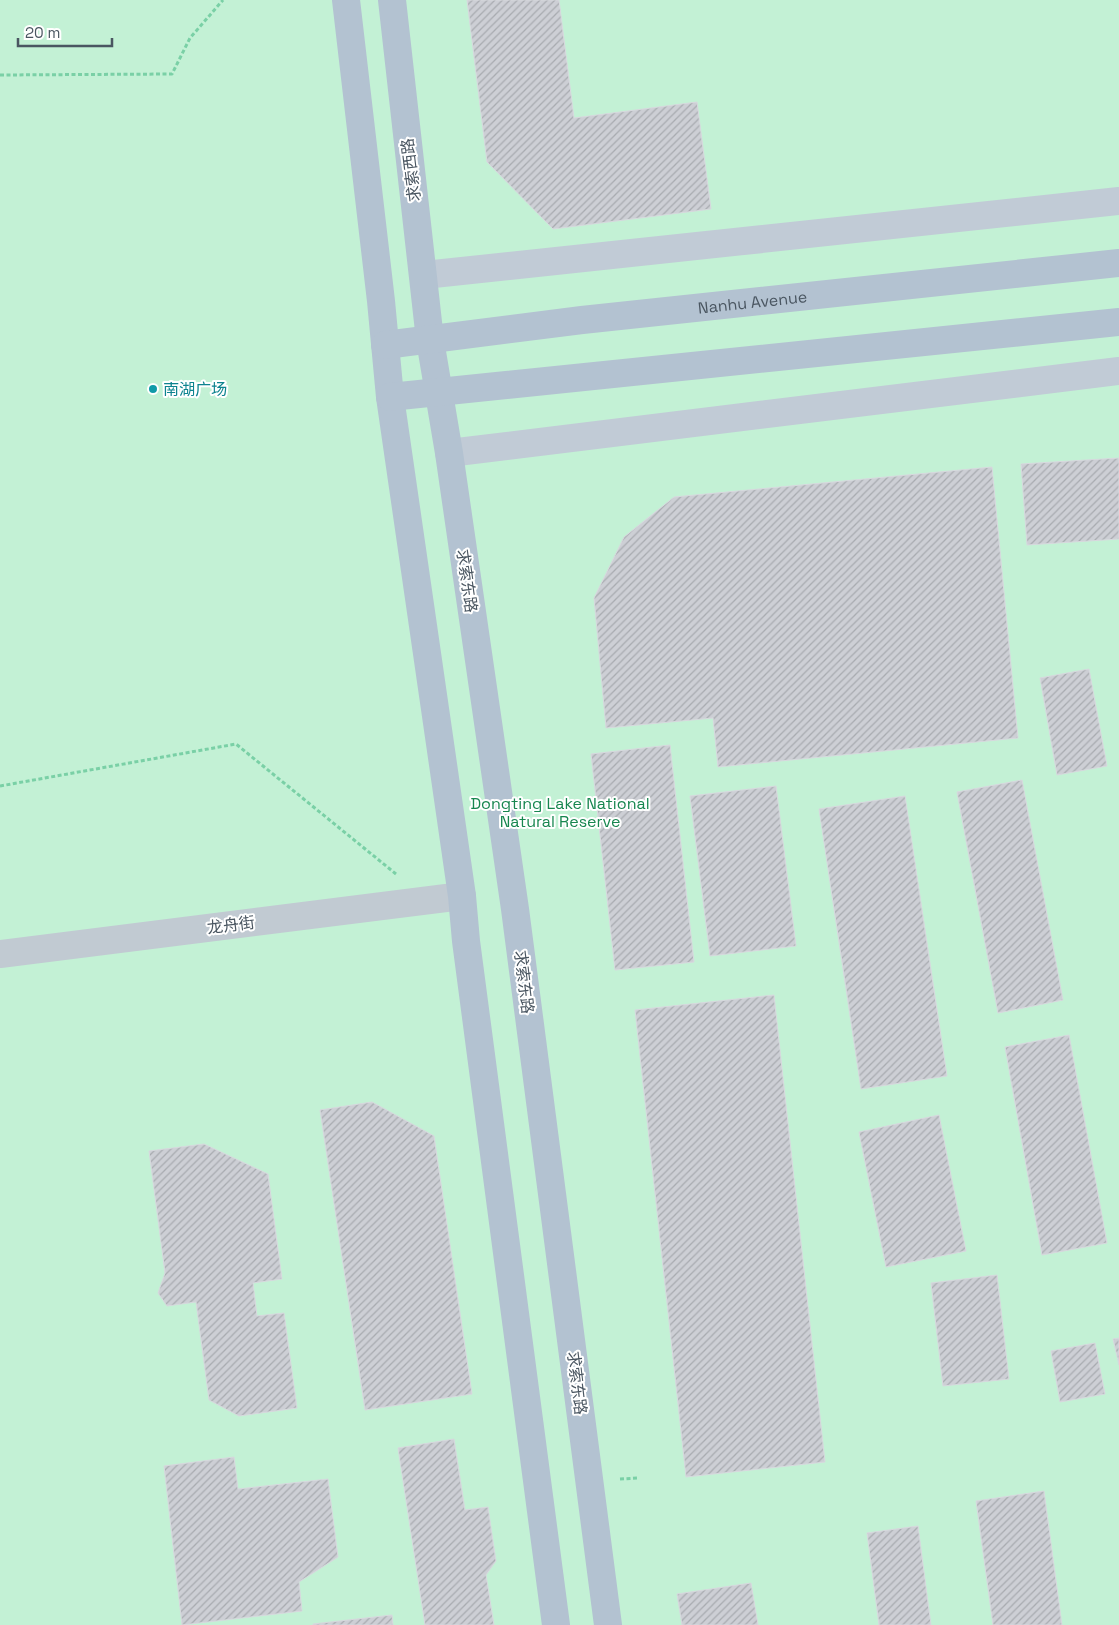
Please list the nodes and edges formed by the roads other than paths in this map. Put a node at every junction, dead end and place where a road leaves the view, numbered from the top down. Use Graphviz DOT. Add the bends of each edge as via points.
graph roads {
  1 [pos="346,0"];
  2 [pos="392,0"];
  3 [pos="1119,201"];
  4 [pos="1119,263"];
  5 [pos="424,275"];
  6 [pos="1119,322"];
  7 [pos="430,340"];
  8 [pos="385,345"];
  9 [pos="1119,371"];
  10 [pos="440,392"];
  11 [pos="390,397"];
  12 [pos="449,453"];
  13 [pos="462,896"];
  14 [pos="0,954"];
  15 [pos="556,1625"];
  16 [pos="608,1625"];
  1 -- 8 [label="main road"];
  2 -- 5 [label="main road, 求索西路"];
  3 -- 5 [label="main road"];
  4 -- 7 [label="main road, Nanhu Avenue" via="582,320"];
  5 -- 7 [label="main road, 求索西路"];
  6 -- 10 [label="main road"];
  7 -- 8 [label="main road, Nanhu Avenue"];
  7 -- 10 [label="main road, 求索东路"];
  8 -- 11 [label="main road"];
  9 -- 12 [label="main road"];
  10 -- 11 [label="main road"];
  10 -- 12 [label="main road, 求索东路"];
  11 -- 13 [label="main road"];
  12 -- 16 [label="main road, 求索东路" via="515,909"];
  13 -- 14 [label="street, 龙舟街"];
  13 -- 15 [label="main road"];
}
